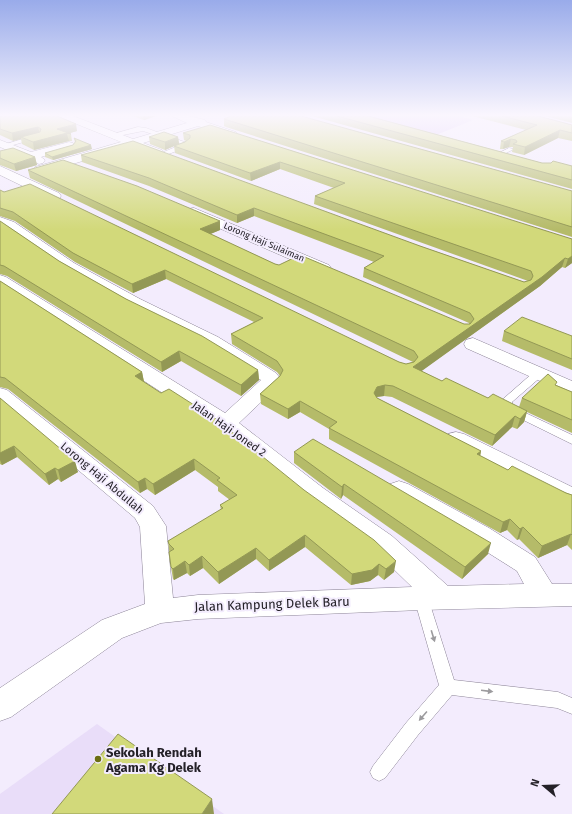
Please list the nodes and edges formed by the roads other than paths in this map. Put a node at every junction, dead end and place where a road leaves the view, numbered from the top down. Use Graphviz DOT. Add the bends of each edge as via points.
graph roads {
  1 [pos="25,154"];
  2 [pos="37,154"];
  3 [pos="92,154"];
  4 [pos="162,154"];
  5 [pos="30,156"];
  6 [pos="184,161"];
  7 [pos="58,164"];
  8 [pos="86,170"];
  9 [pos="5,176"];
  10 [pos="70,204"];
  11 [pos="180,206"];
  12 [pos="0,221"];
  13 [pos="339,274"];
  14 [pos="0,280"];
  15 [pos="473,344"];
  16 [pos="539,373"];
  17 [pos="572,388"];
  18 [pos="0,394"];
  19 [pos="226,424"];
  20 [pos="441,431"];
  21 [pos="572,440"];
  22 [pos="378,478"];
  23 [pos="572,497"];
  24 [pos="558,595"];
  25 [pos="432,598"];
  26 [pos="160,611"];
  27 [pos="448,686"];
  28 [pos="0,706"];
  29 [pos="572,706"];
  30 [pos="379,772"];
  1 -- 5 [label="street"];
  2 -- 5 [label="street"];
  3 -- 7 [label="street"];
  4 -- 6 [label="street"];
  5 -- 7 [label="street"];
  7 -- 8 [label="street"];
  7 -- 9 [label="street"];
  9 -- 10 [label="street"];
  11 -- 13 [label="street, Lorong Haji Sulaiman"];
  12 -- 19 [label="street" via="68,266 134,303 211,341 269,377 272,380"];
  14 -- 19 [label="street, Jalan Haji Joned 2"];
  15 -- 16 [label="street"];
  16 -- 17 [label="street"];
  16 -- 21 [label="lane" via="507,401 507,405 509,409"];
  18 -- 26 [label="street, Lorong Haji Abdullah" via="144,512 153,526"];
  19 -- 25 [label="street, Jalan Haji Joned 2" via="314,494 383,544"];
  20 -- 23 [label="street"];
  22 -- 24 [label="street" via="526,564"];
  24 -- 25 [label="street, Jalan Kampung Delek Baru"];
  25 -- 26 [label="street, Jalan Kampung Delek Baru" via="198,607"];
  25 -- 27 [label="lane, one-way"];
  26 -- 28 [label="street, Jalan Kampung Delek Baru" via="112,629"];
  27 -- 29 [label="lane, one-way" via="558,700"];
  27 -- 30 [label="lane, one-way"];
}
